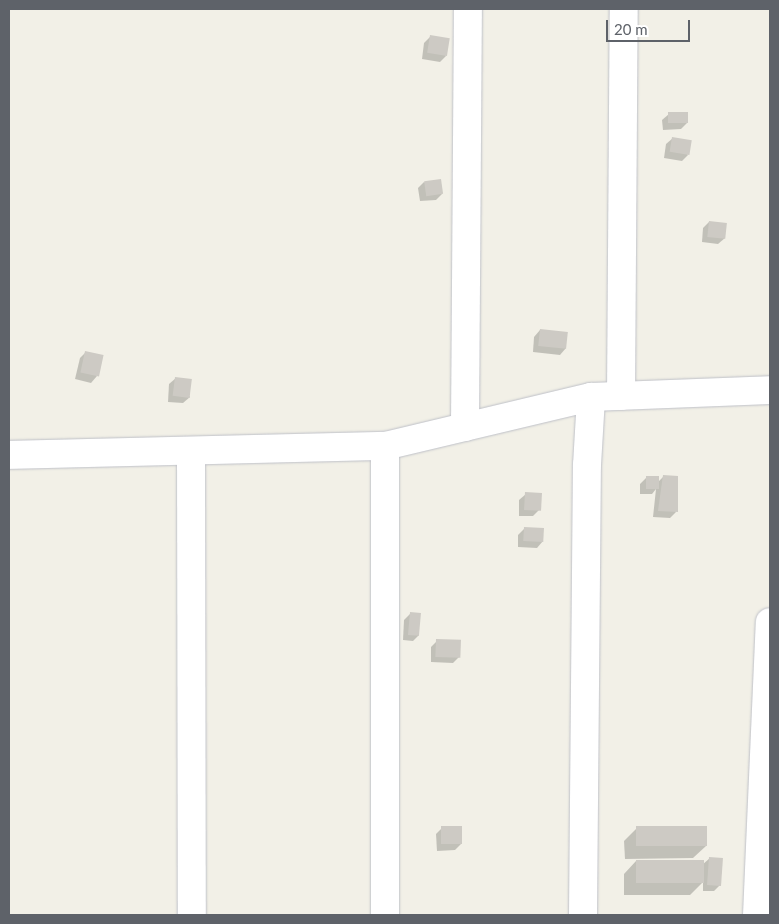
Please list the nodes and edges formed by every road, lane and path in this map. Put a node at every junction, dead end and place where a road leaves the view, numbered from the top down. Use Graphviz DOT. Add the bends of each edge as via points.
graph roads {
  1 [pos="468,9"];
  2 [pos="624,9"];
  3 [pos="770,390"];
  4 [pos="622,396"];
  5 [pos="591,397"];
  6 [pos="465,427"];
  7 [pos="385,446"];
  8 [pos="191,451"];
  9 [pos="9,455"];
  10 [pos="770,623"];
  11 [pos="192,915"];
  12 [pos="385,915"];
  13 [pos="583,915"];
  14 [pos="757,915"];
  1 -- 6 [label="street"];
  2 -- 4 [label="street"];
  3 -- 4 [label="street"];
  4 -- 5 [label="street"];
  5 -- 6 [label="street"];
  5 -- 13 [label="street" via="587,465"];
  6 -- 7 [label="street"];
  7 -- 8 [label="street"];
  7 -- 12 [label="street"];
  8 -- 9 [label="street"];
  8 -- 11 [label="street"];
  10 -- 14 [label="street"];
}
